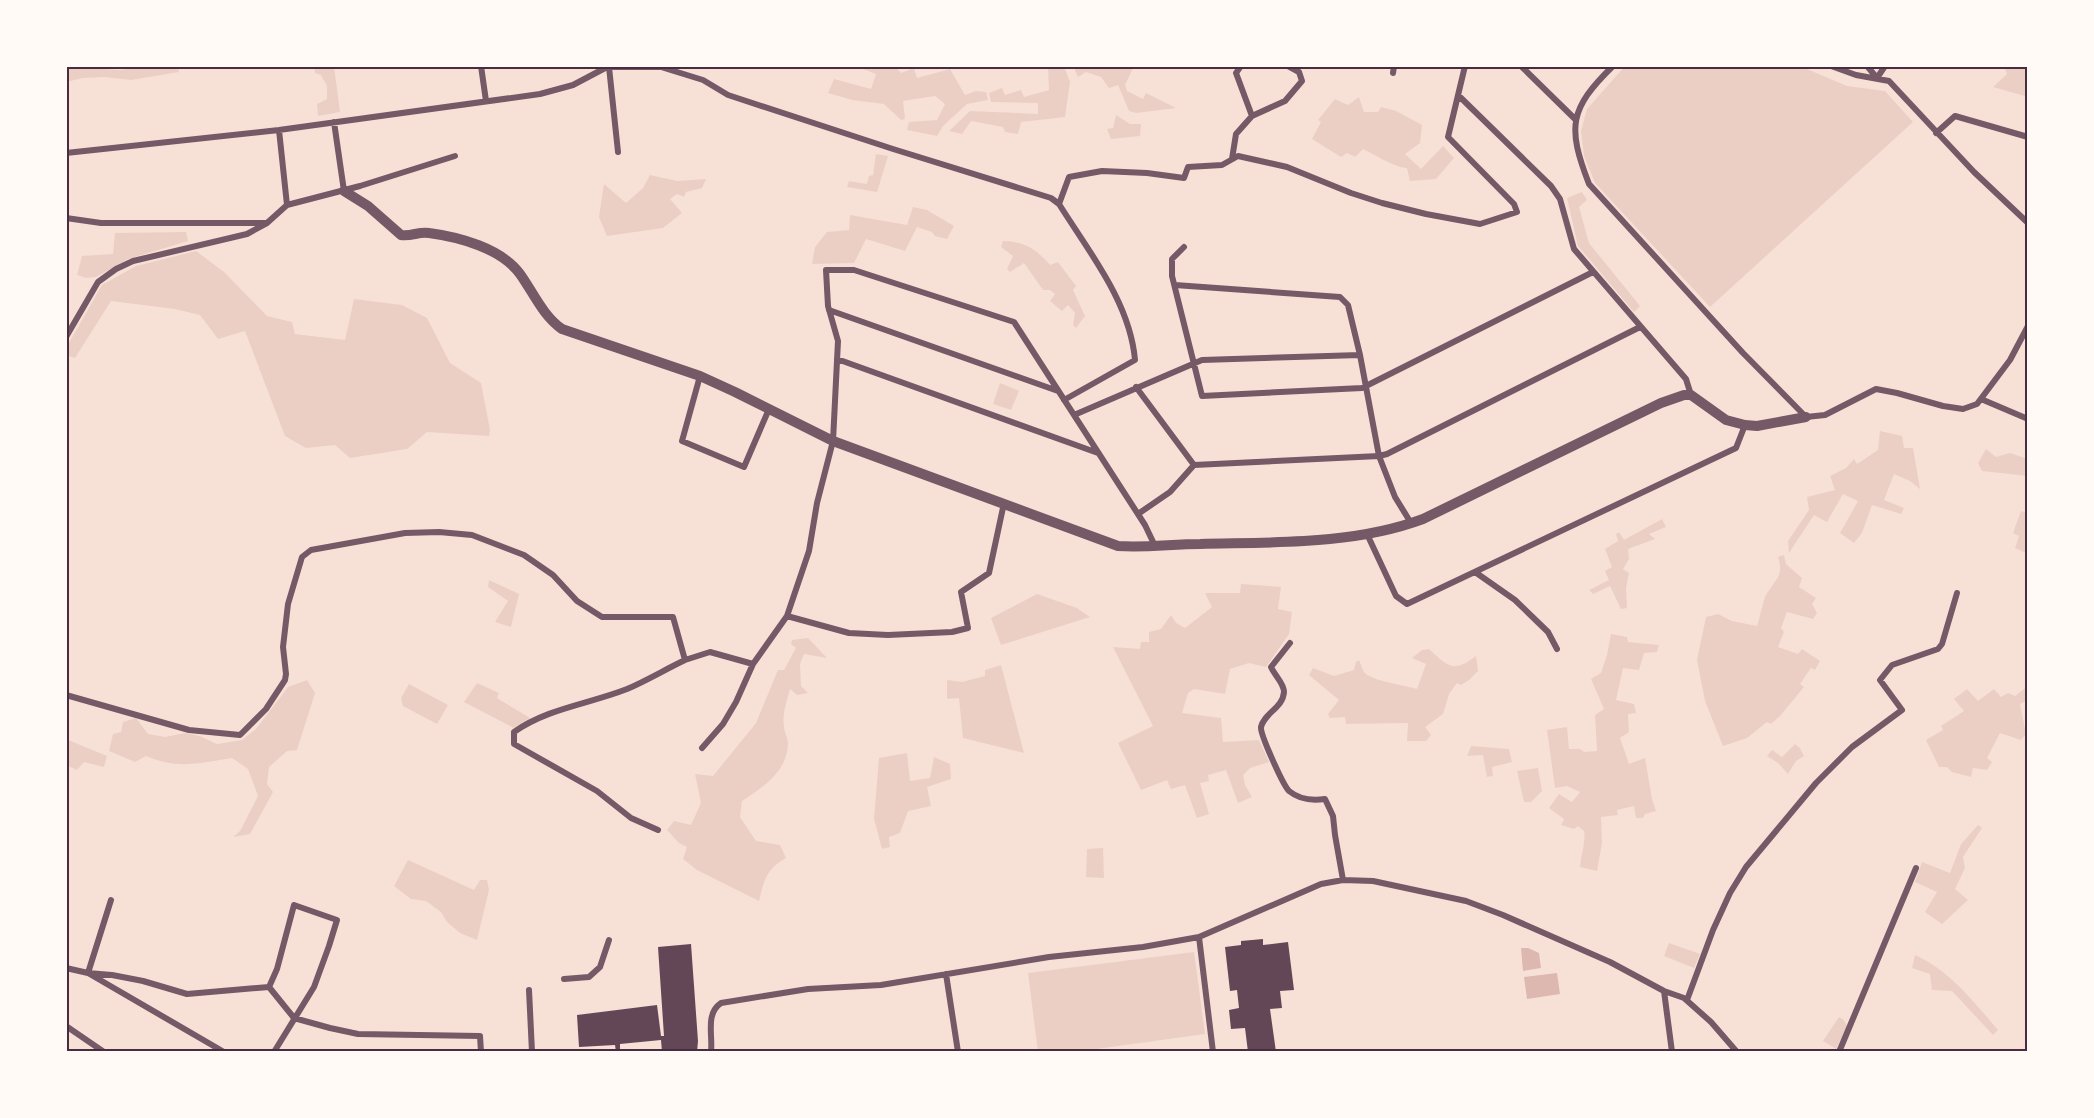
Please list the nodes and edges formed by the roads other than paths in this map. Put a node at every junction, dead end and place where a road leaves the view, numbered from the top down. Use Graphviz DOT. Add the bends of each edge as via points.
graph roads {
  1 [pos="482,66"];
  2 [pos="609,66"];
  3 [pos="1241,66"];
  4 [pos="1288,66"];
  5 [pos="1465,66"];
  6 [pos="1613,66"];
  7 [pos="1832,66"];
  8 [pos="1867,66"];
  9 [pos="1885,66"];
  10 [pos="1523,67"];
  11 [pos="1877,78"];
  12 [pos="1458,96"];
  13 [pos="486,101"];
  14 [pos="1252,116"];
  15 [pos="1575,119"];
  16 [pos="334,122"];
  17 [pos="279,130"];
  18 [pos="1936,133"];
  19 [pos="2028,137"];
  20 [pos="618,152"];
  21 [pos="66,153"];
  22 [pos="455,156"];
  23 [pos="1232,159"];
  24 [pos="344,191"];
  25 [pos="1059,204"];
  26 [pos="287,206"];
  27 [pos="66,218"];
  28 [pos="267,223"];
  29 [pos="2028,223"];
  30 [pos="1184,247"];
  31 [pos="1593,272"];
  32 [pos="1175,285"];
  33 [pos="829,310"];
  34 [pos="2028,326"];
  35 [pos="1640,327"];
  36 [pos="66,337"];
  37 [pos="1360,355"];
  38 [pos="837,359"];
  39 [pos="1195,362"];
  40 [pos="700,376"];
  41 [pos="1136,387"];
  42 [pos="1365,387"];
  43 [pos="1059,391"];
  44 [pos="1691,395"];
  45 [pos="1981,399"];
  46 [pos="1064,400"];
  47 [pos="769,408"];
  48 [pos="1074,415"];
  49 [pos="1806,417"];
  50 [pos="2028,419"];
  51 [pos="1745,425"];
  52 [pos="833,441"];
  53 [pos="1099,453"];
  54 [pos="1379,456"];
  55 [pos="1194,465"];
  56 [pos="1004,502"];
  57 [pos="1138,514"];
  58 [pos="1411,523"];
  59 [pos="1367,534"];
  60 [pos="1155,546"];
  61 [pos="1475,572"];
  62 [pos="1957,593"];
  63 [pos="787,616"];
  64 [pos="1290,643"];
  65 [pos="1557,649"];
  66 [pos="685,660"];
  67 [pos="753,664"];
  68 [pos="66,695"];
  69 [pos="702,748"];
  70 [pos="658,830"];
  71 [pos="1916,868"];
  72 [pos="1343,880"];
  73 [pos="111,900"];
  74 [pos="1199,937"];
  75 [pos="609,940"];
  76 [pos="68,969"];
  77 [pos="88,974"];
  78 [pos="946,974"];
  79 [pos="66,977"];
  80 [pos="564,979"];
  81 [pos="269,987"];
  82 [pos="529,990"];
  83 [pos="1664,992"];
  84 [pos="1687,1000"];
  85 [pos="294,1018"];
  86 [pos="66,1026"];
  87 [pos="104,1052"];
  88 [pos="224,1052"];
  89 [pos="274,1052"];
  90 [pos="481,1052"];
  91 [pos="532,1052"];
  92 [pos="711,1052"];
  93 [pos="958,1052"];
  94 [pos="1213,1052"];
  95 [pos="1672,1052"];
  96 [pos="1737,1052"];
  97 [pos="1839,1052"];
  1 -- 13 [label="street"];
  2 -- 13 [label="street" via="573,85"];
  2 -- 20 [label="street"];
  2 -- 25 [label="street" via="661,67 703,80 728,95 1051,198"];
  3 -- 14 [label="street" via="1236,73"];
  4 -- 14 [label="street" via="1299,72 1302,81 1285,101"];
  5 -- 12 [label="street"];
  6 -- 15 [label="street" via="1582,100"];
  7 -- 11 [label="street"];
  8 -- 11 [label="street"];
  9 -- 11 [label="street"];
  10 -- 15 [label="street"];
  11 -- 18 [label="street" via="1888,81"];
  12 -- 23 [label="street" via="1448,137 1514,204 1517,212 1474,223 1382,203 1287,166 1238,156"];
  12 -- 31 [label="street" via="1558,195 1574,249"];
  13 -- 16 [label="street"];
  14 -- 23 [label="street" via="1236,134"];
  15 -- 49 [label="street" via="1575,140 1589,184"];
  16 -- 17 [label="street"];
  16 -- 24 [label="street"];
  17 -- 21 [label="street"];
  17 -- 26 [label="street"];
  18 -- 19 [label="street" via="1955,117"];
  18 -- 29 [label="street"];
  22 -- 24 [label="street"];
  23 -- 25 [label="street" via="1222,165 1188,167 1184,178 1128,171 1069,177"];
  24 -- 26 [label="street"];
  24 -- 40 [label="street" via="401,235 427,232 455,238 504,258 562,329"];
  25 -- 46 [label="street" via="1125,315 1135,360"];
  26 -- 28 [label="street"];
  27 -- 28 [label="street" via="101,224"];
  28 -- 36 [label="street" via="247,234 133,261 116,269 98,282"];
  30 -- 32 [label="street" via="1172,259"];
  31 -- 35 [label="street"];
  31 -- 42 [label="street"];
  32 -- 37 [label="street" via="1340,297 1348,304"];
  32 -- 39 [label="street"];
  33 -- 38 [label="street" via="838,341"];
  33 -- 43 [label="street"];
  33 -- 43 [label="street" via="826,270 854,270 1014,322"];
  34 -- 45 [label="street" via="2010,360"];
  35 -- 44 [label="street" via="1686,379"];
  35 -- 54 [label="street"];
  37 -- 39 [label="street"];
  37 -- 42 [label="street"];
  38 -- 52 [label="street"];
  38 -- 53 [label="street"];
  39 -- 41 [label="street"];
  39 -- 42 [label="street" via="1202,396"];
  40 -- 47 [label="street"];
  40 -- 47 [label="street" via="682,441 744,467"];
  41 -- 48 [label="street"];
  41 -- 55 [label="street"];
  42 -- 54 [label="street"];
  43 -- 46 [label="street"];
  44 -- 51 [label="street" via="1726,420"];
  44 -- 58 [label="street" via="1673,398"];
  45 -- 49 [label="street" via="1963,409 1876,389 1825,415"];
  45 -- 50 [label="street"];
  46 -- 48 [label="street"];
  47 -- 52 [label="street"];
  48 -- 53 [label="street"];
  49 -- 51 [label="street"];
  51 -- 61 [label="street" via="1736,447"];
  52 -- 56 [label="street"];
  52 -- 63 [label="street" via="809,551"];
  53 -- 57 [label="street"];
  54 -- 55 [label="street"];
  54 -- 58 [label="street" via="1395,497"];
  55 -- 57 [label="street" via="1170,492"];
  56 -- 60 [label="street" via="1118,546"];
  56 -- 63 [label="street" via="989,573 961,592 968,628 888,635 849,633"];
  57 -- 60 [label="street"];
  58 -- 59 [label="street"];
  59 -- 60 [label="street"];
  59 -- 61 [label="street" via="1396,596 1407,604"];
  61 -- 65 [label="street" via="1515,600 1548,632"];
  62 -- 84 [label="street" via="1938,649 1892,665 1880,680 1902,710 1852,747 1816,783 1746,867 1713,930"];
  63 -- 67 [label="street"];
  64 -- 72 [label="street" via="1271,667 1284,693 1263,722 1261,733 1290,792 1311,801 1325,799 1334,816"];
  66 -- 67 [label="street" via="710,651"];
  66 -- 68 [label="street" via="673,617 602,617 577,601 553,575 524,555 472,534 405,533 311,550 302,557 288,604 283,647 285,680 266,709 240,735 189,730"];
  66 -- 70 [label="street" via="626,689 536,719 514,732 514,744 597,791 631,818"];
  67 -- 69 [label="street" via="728,717"];
  71 -- 97 [label="street"];
  72 -- 74 [label="street" via="1313,887"];
  72 -- 83 [label="street" via="1373,881 1466,901 1610,962"];
  73 -- 77 [label="street"];
  74 -- 78 [label="street"];
  74 -- 94 [label="street"];
  75 -- 80 [label="street" via="600,967 589,977"];
  76 -- 77 [label="street"];
  76 -- 79 [label="street"];
  77 -- 81 [label="street" via="142,981 187,994"];
  77 -- 88 [label="street"];
  78 -- 92 [label="street" via="721,1003 711,1015"];
  78 -- 93 [label="street"];
  81 -- 85 [label="street"];
  81 -- 85 [label="street" via="294,905 337,920 314,987"];
  82 -- 91 [label="street"];
  83 -- 84 [label="street"];
  83 -- 95 [label="street"];
  84 -- 96 [label="street"];
  85 -- 89 [label="street"];
  85 -- 90 [label="street" via="358,1034 480,1036"];
  86 -- 87 [label="street"];
}
